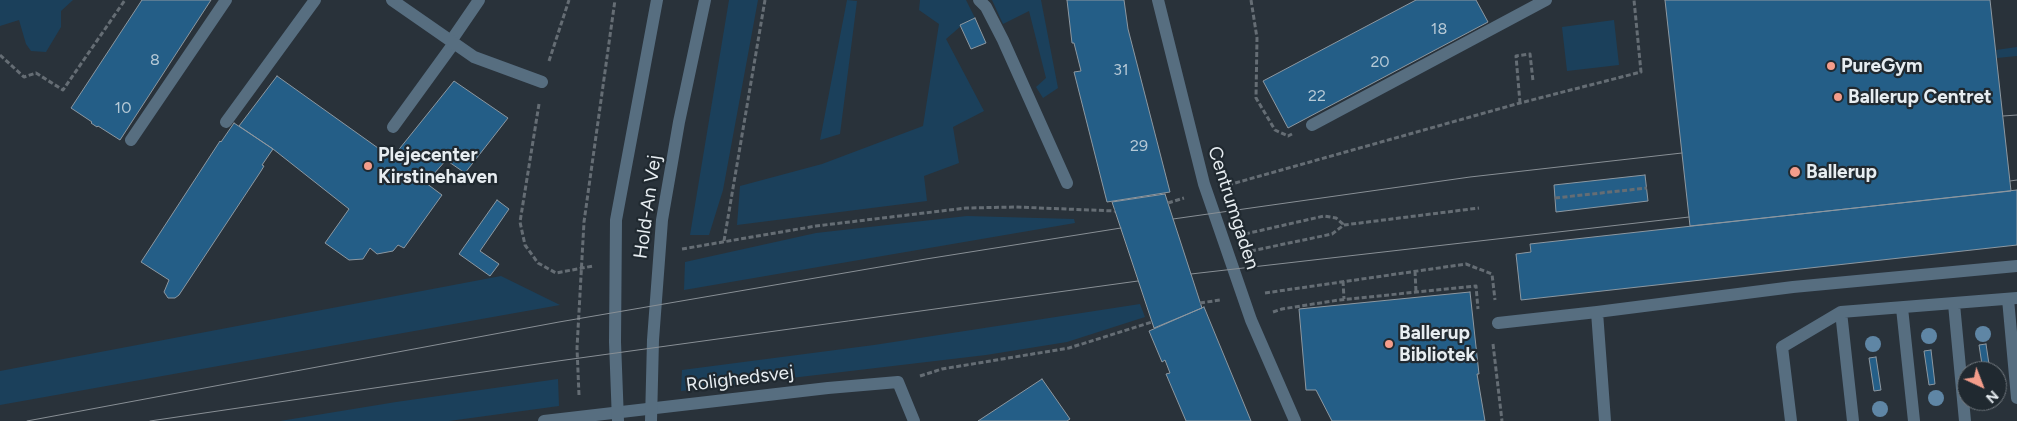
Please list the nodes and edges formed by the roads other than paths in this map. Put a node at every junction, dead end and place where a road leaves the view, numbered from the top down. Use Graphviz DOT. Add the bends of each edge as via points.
graph roads {
  1 [pos="226,0"];
  2 [pos="314,0"];
  3 [pos="392,0"];
  4 [pos="479,0"];
  5 [pos="657,0"];
  6 [pos="705,0"];
  7 [pos="979,0"];
  8 [pos="1158,0"];
  9 [pos="1546,0"];
  10 [pos="452,42"];
  11 [pos="542,82"];
  12 [pos="226,122"];
  13 [pos="1312,125"];
  14 [pos="393,127"];
  15 [pos="131,140"];
  16 [pos="1068,183"];
  17 [pos="2017,266"];
  18 [pos="2012,298"];
  19 [pos="1954,304"];
  20 [pos="1902,308"];
  21 [pos="1597,312"];
  22 [pos="1842,312"];
  23 [pos="1498,323"];
  24 [pos="2017,398"];
  25 [pos="544,421"];
  26 [pos="618,421"];
  27 [pos="651,421"];
  28 [pos="914,421"];
  29 [pos="1295,421"];
  30 [pos="1605,421"];
  31 [pos="1791,421"];
  32 [pos="1853,421"];
  33 [pos="1914,421"];
  34 [pos="1965,421"];
  1 -- 15 [label="street"];
  2 -- 12 [label="street"];
  3 -- 10 [label="street"];
  4 -- 10 [label="street"];
  5 -- 26 [label="street, Hold-An Vej" via="616,220"];
  6 -- 27 [label="street, Hold-An Vej" via="662,220"];
  7 -- 16 [label="street" via="1003,40"];
  8 -- 29 [label="street, Centrumgaden" via="1204,184 1245,303"];
  9 -- 13 [label="street"];
  10 -- 11 [label="street" via="474,57"];
  10 -- 14 [label="street"];
  17 -- 21 [label="street" via="1794,286"];
  18 -- 19 [label="street"];
  18 -- 24 [label="street"];
  19 -- 20 [label="street"];
  19 -- 34 [label="street"];
  20 -- 22 [label="street"];
  20 -- 33 [label="street"];
  21 -- 23 [label="street"];
  21 -- 30 [label="street"];
  22 -- 31 [label="street" via="1782,347"];
  22 -- 32 [label="street"];
  25 -- 28 [label="street, Rolighedsvej" via="898,382"];
}
